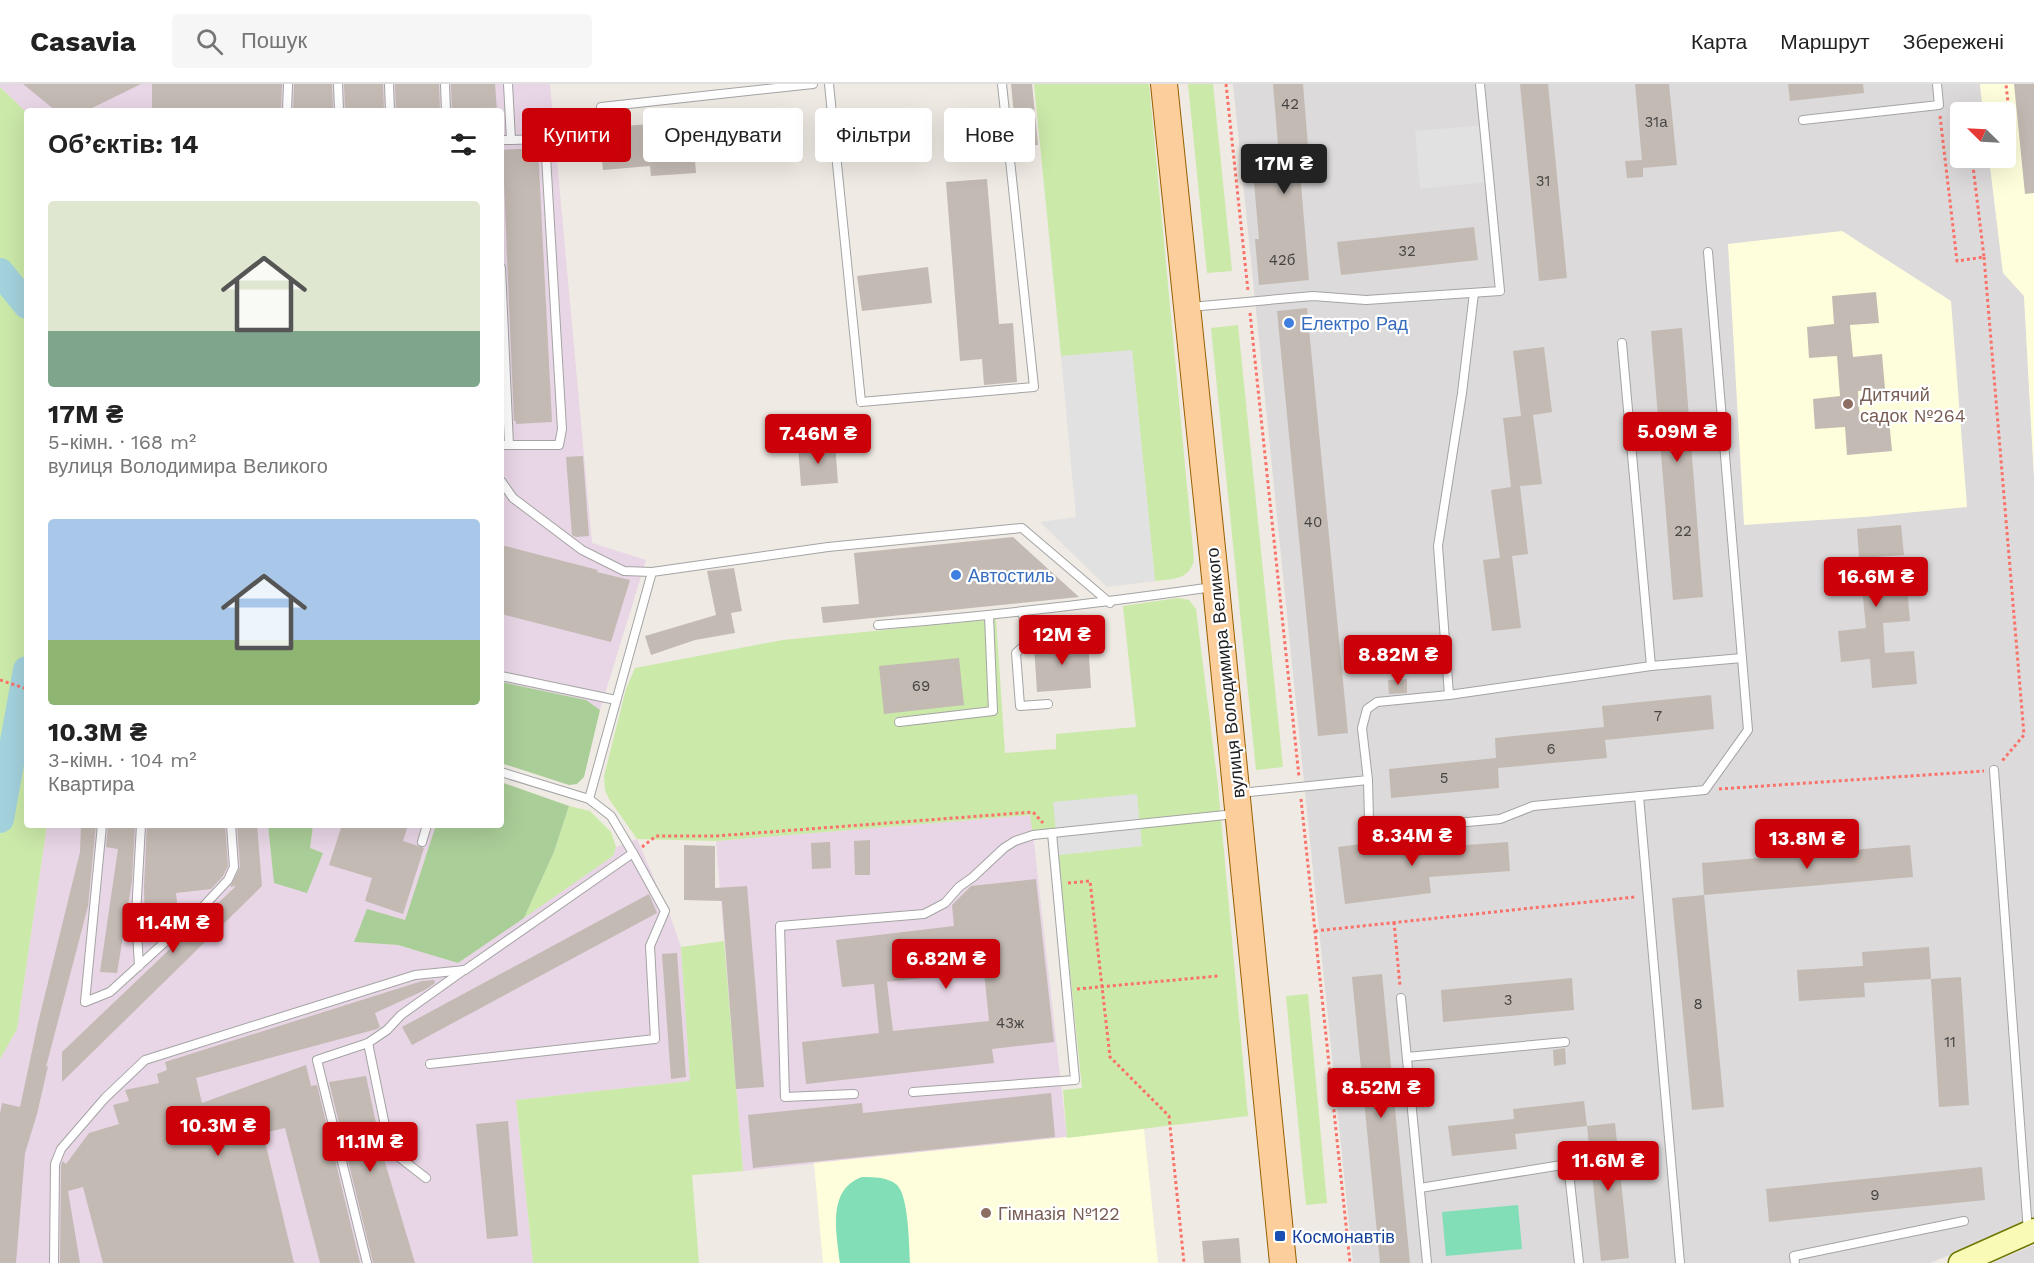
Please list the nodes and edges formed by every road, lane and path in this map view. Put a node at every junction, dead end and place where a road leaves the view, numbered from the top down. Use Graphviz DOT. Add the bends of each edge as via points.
graph roads {
  1 [pos="288,84"];
  2 [pos="338,84"];
  3 [pos="389,84"];
  4 [pos="445,84"];
  5 [pos="508,84"];
  6 [pos="813,84"];
  7 [pos="829,84"];
  8 [pos="1002,84"];
  9 [pos="1164,84"];
  10 [pos="1226,84"];
  11 [pos="1480,84"];
  12 [pos="1937,84"];
  13 [pos="2006,84"];
  14 [pos="2008,102"];
  15 [pos="1939,105"];
  16 [pos="602,107"];
  17 [pos="287,108"];
  18 [pos="339,108"];
  19 [pos="390,108"];
  20 [pos="446,108"];
  21 [pos="1803,120"];
  22 [pos="504,140"];
  23 [pos="511,140"];
  24 [pos="1973,168"];
  25 [pos="1708,252"];
  26 [pos="1984,257"];
  27 [pos="1474,293"];
  28 [pos="1249,301"];
  29 [pos="1187,307"];
  30 [pos="1622,343"];
  31 [pos="504,401"];
  32 [pos="505,445"];
  33 [pos="504,485"];
  34 [pos="652,572"];
  35 [pos="1216,586"];
  36 [pos="1110,603"];
  37 [pos="1023,613"];
  38 [pos="989,616"];
  39 [pos="878,626"];
  40 [pos="1742,657"];
  41 [pos="1651,666"];
  42 [pos="504,677"];
  43 [pos="0,680"];
  44 [pos="24,688"];
  45 [pos="1449,695"];
  46 [pos="616,700"];
  47 [pos="1048,704"];
  48 [pos="899,722"];
  49 [pos="1994,770"];
  50 [pos="504,773"];
  51 [pos="1368,780"];
  52 [pos="1300,789"];
  53 [pos="1705,790"];
  54 [pos="1639,796"];
  55 [pos="589,799"];
  56 [pos="1238,804"];
  57 [pos="102,828"];
  58 [pos="141,828"];
  59 [pos="231,828"];
  60 [pos="426,828"];
  61 [pos="1052,833"];
  62 [pos="422,842"];
  63 [pos="633,853"];
  64 [pos="1057,884"];
  65 [pos="1647,896"];
  66 [pos="1394,922"];
  67 [pos="1315,930"];
  68 [pos="139,966"];
  69 [pos="465,970"];
  70 [pos="1218,976"];
  71 [pos="1101,986"];
  72 [pos="1067,990"];
  73 [pos="1401,998"];
  74 [pos="1565,1042"];
  75 [pos="368,1043"];
  76 [pos="1407,1058"];
  77 [pos="430,1064"];
  78 [pos="914,1092"];
  79 [pos="854,1094"];
  80 [pos="426,1178"];
  81 [pos="1420,1188"];
  82 [pos="1964,1221"];
  83 [pos="2031,1231"];
  84 [pos="54,1263"];
  85 [pos="367,1263"];
  86 [pos="1184,1263"];
  87 [pos="1283,1263"];
  88 [pos="1350,1263"];
  89 [pos="1427,1263"];
  90 [pos="1579,1263"];
  91 [pos="1680,1263"];
  92 [pos="1795,1263"];
  93 [pos="1960,1263"];
  1 -- 17 [label="lane"];
  2 -- 18 [label="lane"];
  3 -- 19 [label="lane"];
  4 -- 20 [label="lane"];
  5 -- 23 [label="lane"];
  6 -- 16 [label="lane"];
  7 -- 8 [label="lane" via="861,402 1034,387"];
  9 -- 29 [label="main road, вулиця Володимира Великого"];
  10 -- 28 [label="path"];
  11 -- 27 [label="lane" via="1500,291"];
  12 -- 15 [label="lane"];
  13 -- 14 [label="path"];
  15 -- 21 [label="lane"];
  15 -- 26 [label="path" via="1957,261"];
  22 -- 23 [label="lane"];
  23 -- 32 [label="lane" via="545,139 562,429 559,445"];
  24 -- 26 [label="path"];
  25 -- 40 [label="lane"];
  26 -- 49 [label="path" via="2024,735"];
  27 -- 28 [label="lane" via="1366,300 1313,296"];
  27 -- 45 [label="lane" via="1438,546"];
  28 -- 29 [label="lane"];
  28 -- 52 [label="path"];
  29 -- 35 [label="main road, вулиця Володимира Великого"];
  30 -- 41 [label="lane"];
  31 -- 32 [label="lane"];
  33 -- 34 [label="lane" via="513,498 582,550 624,571"];
  34 -- 36 [label="lane" via="828,547 1022,528"];
  34 -- 46 [label="lane"];
  35 -- 36 [label="lane"];
  35 -- 56 [label="main road, вулиця Володимира Великого"];
  36 -- 37 [label="lane"];
  37 -- 38 [label="lane"];
  37 -- 47 [label="lane" via="1026,644 1016,653 1020,706"];
  38 -- 39 [label="lane"];
  38 -- 48 [label="lane" via="993,711"];
  40 -- 41 [label="lane"];
  40 -- 53 [label="lane" via="1748,730"];
  41 -- 45 [label="lane"];
  42 -- 46 [label="lane"];
  43 -- 44 [label="path"];
  45 -- 51 [label="lane" via="1377,702 1367,709 1362,728"];
  46 -- 55 [label="lane"];
  49 -- 53 [label="path"];
  49 -- 83 [label="lane"];
  50 -- 55 [label="lane"];
  51 -- 52 [label="lane"];
  51 -- 54 [label="lane" via="1369,821 1380,830 1500,819 1533,806"];
  52 -- 56 [label="lane"];
  52 -- 67 [label="path"];
  53 -- 54 [label="lane"];
  54 -- 65 [label="lane"];
  55 -- 63 [label="lane" via="611,816"];
  56 -- 61 [label="lane"];
  56 -- 87 [label="main road, вулиця Володимира Великого"];
  57 -- 68 [label="lane" via="85,1002 110,992"];
  58 -- 68 [label="lane" via="136,915"];
  59 -- 68 [label="lane" via="234,867 228,880"];
  60 -- 62 [label="lane"];
  61 -- 63 [label="path" via="1033,812 716,836 656,836"];
  61 -- 64 [label="lane"];
  61 -- 79 [label="lane" via="1015,840 958,887 945,903 924,914 780,926 785,1097"];
  63 -- 69 [label="lane"];
  63 -- 77 [label="lane" via="665,911 650,946 655,1039"];
  64 -- 71 [label="path" via="1090,881"];
  64 -- 72 [label="lane"];
  65 -- 66 [label="path"];
  65 -- 91 [label="lane"];
  66 -- 67 [label="path"];
  66 -- 73 [label="path"];
  67 -- 88 [label="path"];
  69 -- 75 [label="lane"];
  69 -- 84 [label="lane" via="415,975 146,1060 105,1098 58,1156"];
  70 -- 71 [label="path"];
  71 -- 72 [label="path"];
  71 -- 86 [label="path" via="1110,1057 1169,1116"];
  72 -- 78 [label="lane" via="1075,1080"];
  73 -- 76 [label="lane"];
  74 -- 76 [label="lane"];
  75 -- 80 [label="lane" via="390,1150"];
  75 -- 85 [label="lane" via="317,1060"];
  76 -- 81 [label="lane"];
  81 -- 89 [label="lane"];
  81 -- 90 [label="lane" via="1568,1164"];
  82 -- 92 [label="lane" via="1794,1256"];
  83 -- 93 [label="street"];
}
